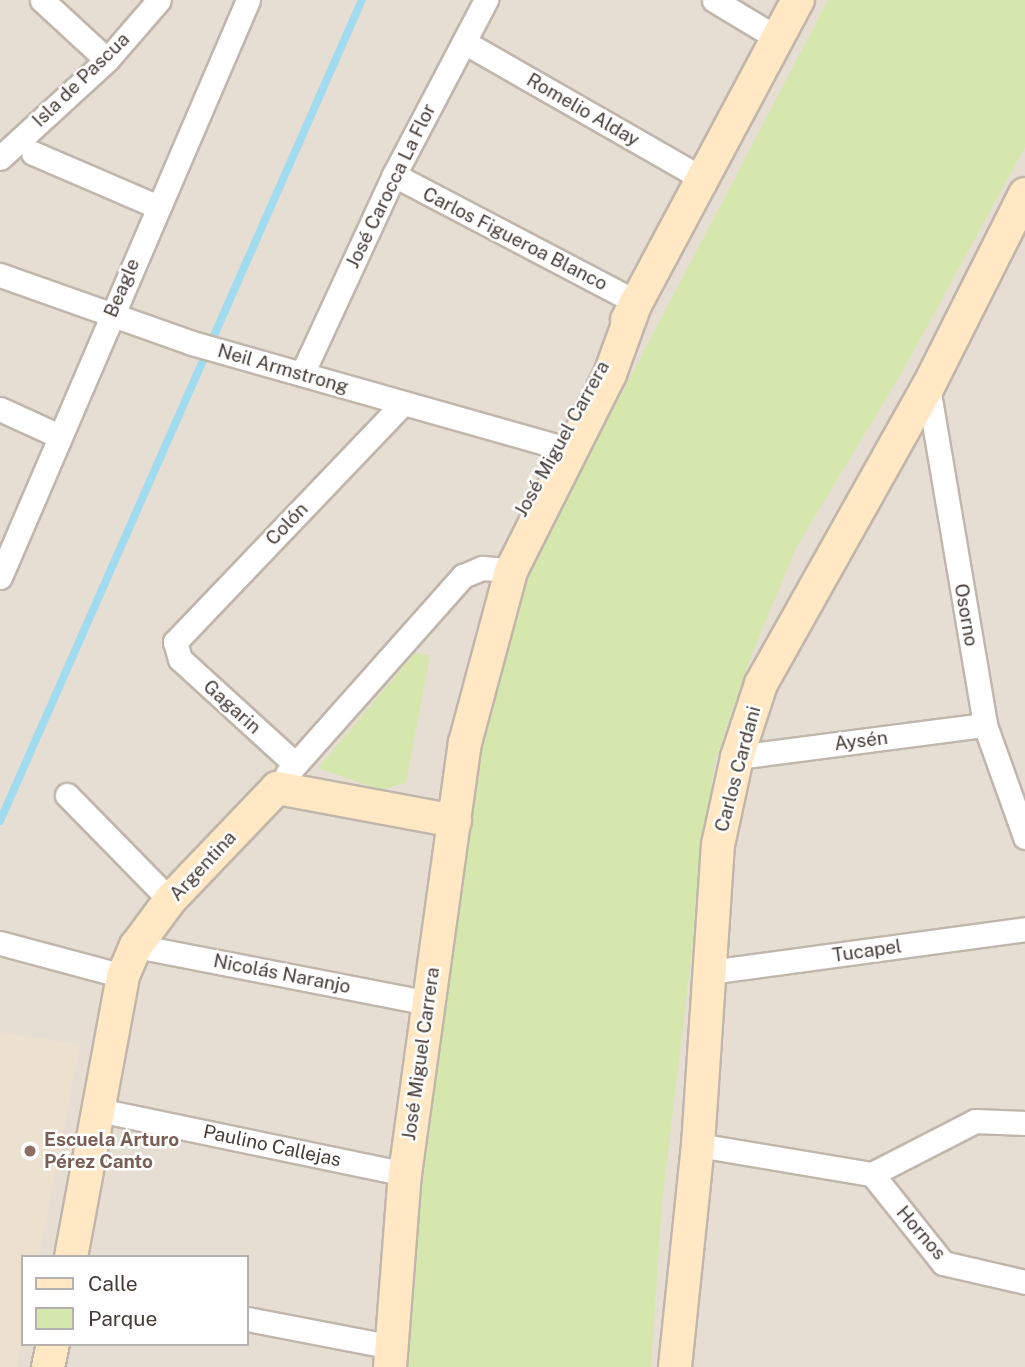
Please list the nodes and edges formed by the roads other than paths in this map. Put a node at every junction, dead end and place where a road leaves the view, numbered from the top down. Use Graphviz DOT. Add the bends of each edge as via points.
graph roads {
  1 [pos="42,0"];
  2 [pos="159,0"];
  3 [pos="248,0"];
  4 [pos="486,0"];
  5 [pos="714,0"];
  6 [pos="798,0"];
  7 [pos="777,38"];
  8 [pos="464,42"];
  9 [pos="107,60"];
  10 [pos="33,153"];
  11 [pos="0,158"];
  12 [pos="394,175"];
  13 [pos="703,179"];
  14 [pos="1024,197"];
  15 [pos="156,206"];
  16 [pos="0,275"];
  17 [pos="636,302"];
  18 [pos="111,317"];
  19 [pos="302,374"];
  20 [pos="928,387"];
  21 [pos="403,403"];
  22 [pos="0,409"];
  23 [pos="59,436"];
  24 [pos="562,448"];
  25 [pos="5,550"];
  26 [pos="495,569"];
  27 [pos="0,578"];
  28 [pos="174,648"];
  29 [pos="985,724"];
  30 [pos="465,743"];
  31 [pos="737,757"];
  32 [pos="286,776"];
  33 [pos="67,795"];
  34 [pos="455,821"];
  35 [pos="1025,837"];
  36 [pos="170,900"];
  37 [pos="1025,929"];
  38 [pos="0,943"];
  39 [pos="136,946"];
  40 [pos="709,972"];
  41 [pos="123,976"];
  42 [pos="428,1003"];
  43 [pos="99,1110"];
  44 [pos="1025,1123"];
  45 [pos="698,1144"];
  46 [pos="405,1174"];
  47 [pos="872,1174"];
  48 [pos="71,1255"];
  49 [pos="1025,1282"];
  50 [pos="248,1319"];
  51 [pos="53,1346"];
  52 [pos="391,1357"];
  53 [pos="48,1367"];
  54 [pos="675,1367"];
  1 -- 9 [label="street"];
  2 -- 9 [label="street, Isla de Pascua"];
  3 -- 15 [label="street, Beagle"];
  4 -- 8 [label="street, José Carocca La Flor"];
  5 -- 7 [label="street"];
  6 -- 7 [label="main road, José Miguel Carrera"];
  7 -- 13 [label="main road, José Miguel Carrera"];
  8 -- 12 [label="street, José Carocca La Flor"];
  8 -- 13 [label="street, Romelio Alday"];
  9 -- 11 [label="street, Isla de Pascua"];
  10 -- 15 [label="street"];
  12 -- 17 [label="street, Carlos Figueroa Blanco"];
  12 -- 19 [label="street, José Carocca La Flor"];
  13 -- 17 [label="main road, José Miguel Carrera"];
  14 -- 20 [label="main road, Carlos Cardani"];
  15 -- 18 [label="street, Beagle"];
  16 -- 18 [label="street, Neil Armstrong"];
  17 -- 24 [label="main road, José Miguel Carrera" via="610,374"];
  18 -- 19 [label="street, Neil Armstrong"];
  18 -- 23 [label="street, Beagle"];
  19 -- 21 [label="street, Neil Armstrong"];
  20 -- 29 [label="street, Osorno"];
  20 -- 31 [label="main road, Carlos Cardani" via="761,684"];
  21 -- 24 [label="street, Neil Armstrong"];
  21 -- 28 [label="street, Colón" via="178,638"];
  22 -- 23 [label="street"];
  23 -- 25 [label="street, Beagle"];
  24 -- 26 [label="main road, José Miguel Carrera"];
  24 -- 30 [label="main road, José Miguel Carrera" via="511,571"];
  25 -- 27 [label="street, Beagle"];
  26 -- 30 [label="main road, José Miguel Carrera" via="468,688"];
  26 -- 32 [label="street, Argentina" via="482,568 463,576"];
  28 -- 32 [label="street, Gagarin"];
  29 -- 31 [label="street, Aysén"];
  29 -- 35 [label="street, Osorno"];
  30 -- 34 [label="main road, José Miguel Carrera"];
  31 -- 40 [label="main road, Carlos Cardani" via="718,845"];
  32 -- 34 [label="main road"];
  32 -- 36 [label="main road, Argentina"];
  33 -- 36 [label="street"];
  34 -- 42 [label="main road, José Miguel Carrera"];
  36 -- 39 [label="main road, Argentina"];
  37 -- 40 [label="street, Tucapel"];
  38 -- 41 [label="street"];
  39 -- 41 [label="main road, Argentina"];
  39 -- 42 [label="street, Nicolás Naranjo"];
  40 -- 45 [label="main road, Carlos Cardani"];
  41 -- 43 [label="main road, Argentina"];
  42 -- 46 [label="main road, José Miguel Carrera"];
  43 -- 46 [label="street, Paulino Callejas"];
  43 -- 48 [label="main road, Argentina"];
  44 -- 47 [label="street" via="975,1121"];
  45 -- 47 [label="street"];
  45 -- 54 [label="main road, Carlos Cardani"];
  46 -- 52 [label="main road, José Miguel Carrera"];
  47 -- 49 [label="street, Hornos" via="943,1263"];
  50 -- 52 [label="street"];
  51 -- 53 [label="main road"];
}
